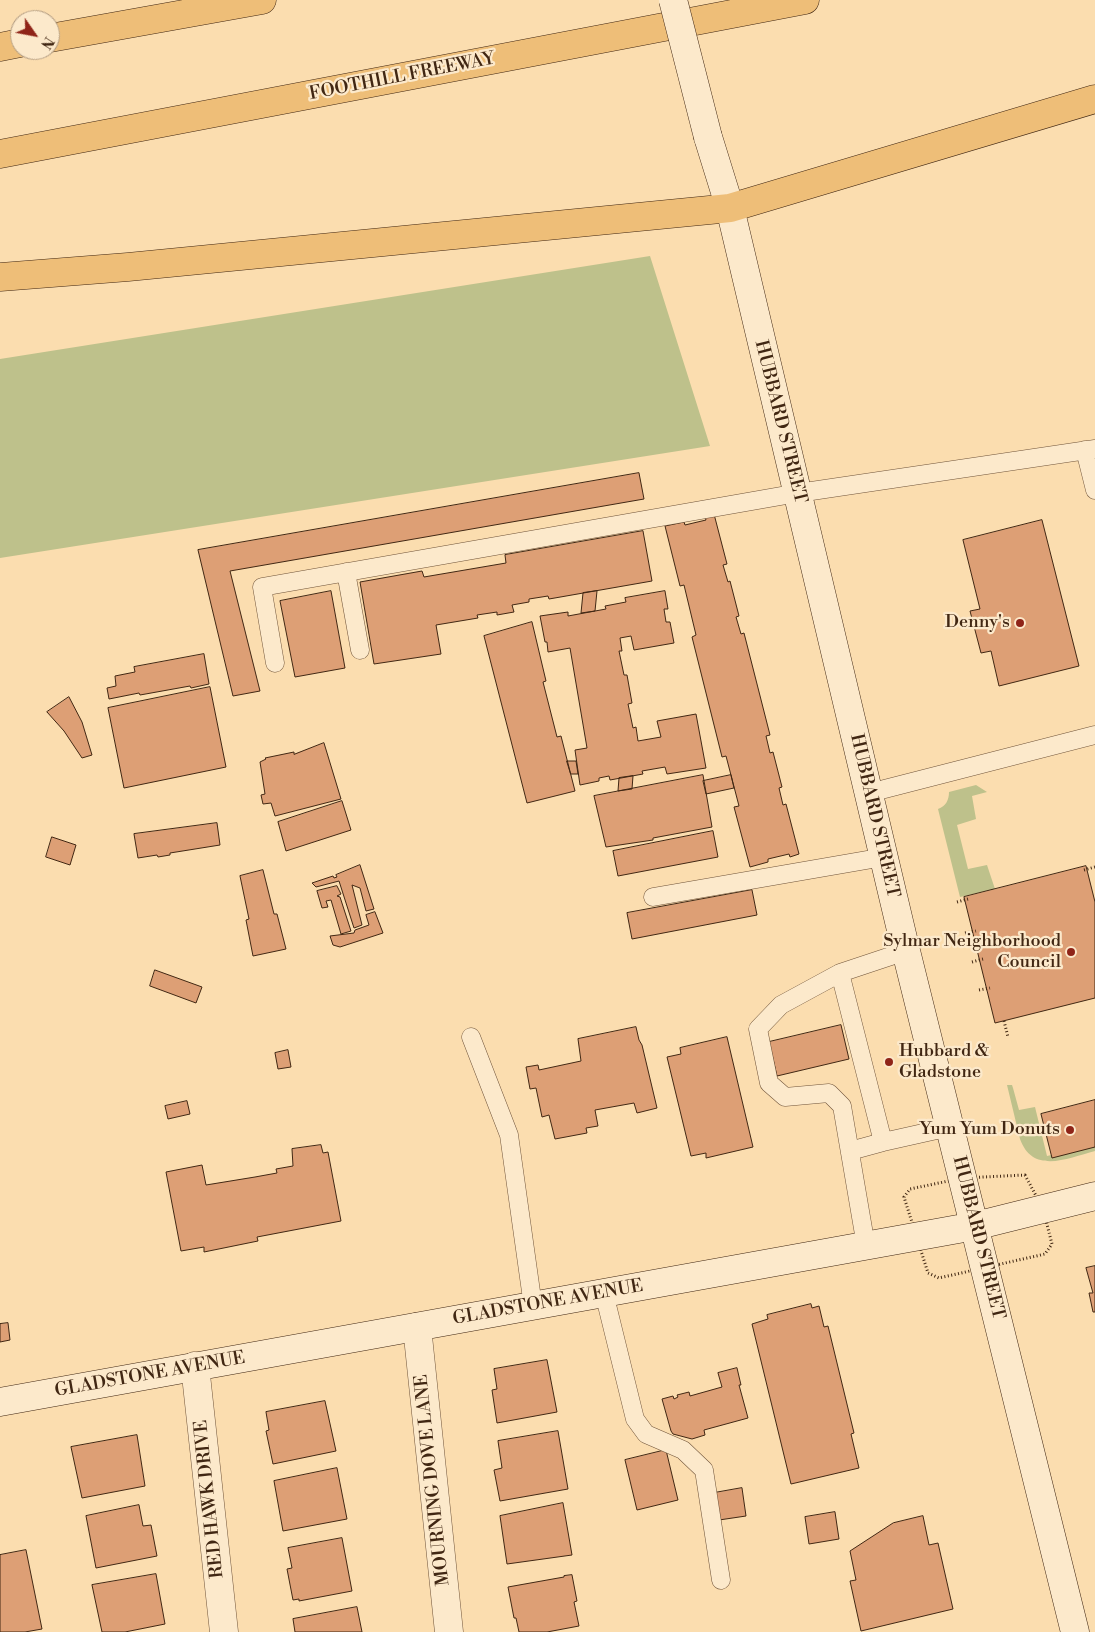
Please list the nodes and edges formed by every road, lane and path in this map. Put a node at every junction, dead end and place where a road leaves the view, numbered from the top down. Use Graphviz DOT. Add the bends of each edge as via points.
graph roads {
  1 [pos="262,0"];
  2 [pos="673,0"];
  3 [pos="805,0"];
  4 [pos="60,36"];
  5 [pos="1095,98"];
  6 [pos="0,154"];
  7 [pos="730,208"];
  8 [pos="0,277"];
  9 [pos="1090,449"];
  10 [pos="1095,490"];
  11 [pos="798,493"];
  12 [pos="346,572"];
  13 [pos="360,650"];
  14 [pos="275,663"];
  15 [pos="1095,735"];
  16 [pos="869,793"];
  17 [pos="884,857"];
  18 [pos="1095,867"];
  19 [pos="1084,870"];
  20 [pos="653,897"];
  21 [pos="968,899"];
  22 [pos="957,902"];
  23 [pos="976,930"];
  24 [pos="965,933"];
  25 [pos="906,951"];
  26 [pos="983,959"];
  27 [pos="972,962"];
  28 [pos="840,973"];
  29 [pos="990,988"];
  30 [pos="979,990"];
  31 [pos="1004,1021"];
  32 [pos="1008,1036"];
  33 [pos="471,1037"];
  34 [pos="950,1127"];
  35 [pos="883,1142"];
  36 [pos="850,1151"];
  37 [pos="1095,1196"];
  38 [pos="975,1226"];
  39 [pos="866,1246"];
  40 [pos="604,1293"];
  41 [pos="533,1306"];
  42 [pos="417,1327"];
  43 [pos="195,1366"];
  44 [pos="0,1402"];
  45 [pos="721,1580"];
  46 [pos="224,1632"];
  47 [pos="449,1632"];
  48 [pos="1075,1632"];
  1 -- 4 [label="highway"];
  2 -- 7 [label="street, HUBBARD STREET, bridge"];
  3 -- 6 [label="highway, FOOTHILL FREEWAY"];
  5 -- 7 [label="highway"];
  7 -- 8 [label="highway"];
  7 -- 11 [label="street, HUBBARD STREET"];
  9 -- 10 [label="lane"];
  9 -- 11 [label="lane"];
  11 -- 12 [label="lane"];
  11 -- 16 [label="street, HUBBARD STREET"];
  12 -- 13 [label="lane"];
  12 -- 14 [label="lane" via="262,587"];
  15 -- 16 [label="lane"];
  16 -- 17 [label="street, HUBBARD STREET"];
  17 -- 20 [label="lane"];
  17 -- 25 [label="street, HUBBARD STREET"];
  18 -- 19 [label="path"];
  21 -- 22 [label="path"];
  23 -- 24 [label="path"];
  25 -- 28 [label="lane"];
  25 -- 34 [label="street, HUBBARD STREET"];
  26 -- 27 [label="path"];
  28 -- 35 [label="lane"];
  28 -- 36 [label="lane" via="781,1005 758,1030 769,1083 784,1097 829,1093 842,1106"];
  29 -- 30 [label="path"];
  31 -- 32 [label="path"];
  33 -- 41 [label="lane" via="509,1135"];
  34 -- 35 [label="lane"];
  34 -- 38 [label="street, HUBBARD STREET"];
  35 -- 36 [label="lane"];
  36 -- 39 [label="lane"];
  37 -- 38 [label="street, GLADSTONE AVENUE"];
  38 -- 39 [label="street, GLADSTONE AVENUE"];
  38 -- 48 [label="street, HUBBARD STREET"];
  39 -- 40 [label="street, GLADSTONE AVENUE"];
  40 -- 41 [label="street, GLADSTONE AVENUE"];
  40 -- 45 [label="lane" via="635,1419 646,1434 682,1450 704,1470"];
  41 -- 42 [label="street, GLADSTONE AVENUE"];
  42 -- 43 [label="street, GLADSTONE AVENUE"];
  42 -- 47 [label="street, MOURNING DOVE LANE"];
  43 -- 44 [label="street, GLADSTONE AVENUE"];
  43 -- 46 [label="street, RED HAWK DRIVE"];
}
